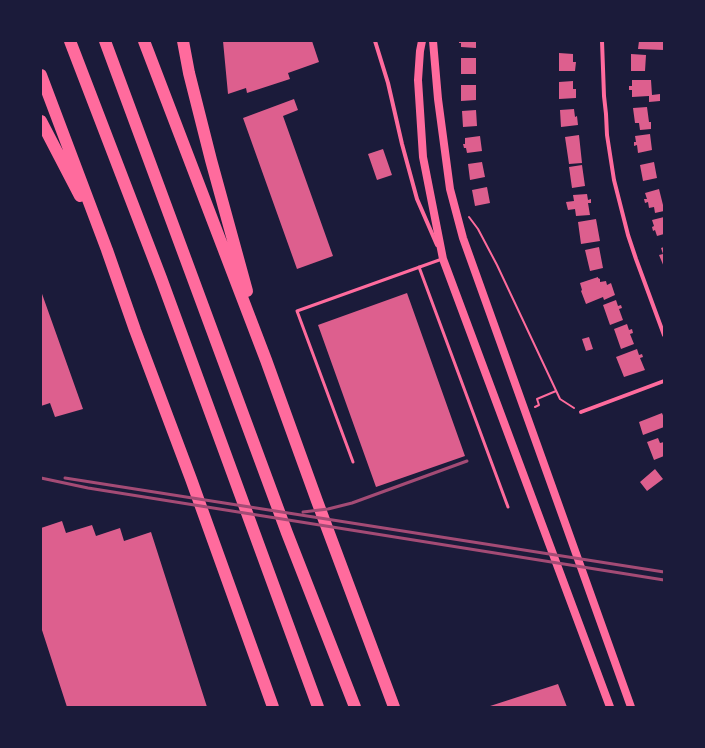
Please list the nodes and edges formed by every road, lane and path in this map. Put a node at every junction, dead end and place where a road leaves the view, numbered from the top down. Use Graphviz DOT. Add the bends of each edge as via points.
graph roads {
  1 [pos="70,41"];
  2 [pos="105,41"];
  3 [pos="144,41"];
  4 [pos="182,41"];
  5 [pos="374,41"];
  6 [pos="422,41"];
  7 [pos="433,41"];
  8 [pos="602,41"];
  9 [pos="41,75"];
  10 [pos="41,121"];
  11 [pos="469,217"];
  12 [pos="107,250"];
  13 [pos="443,259"];
  14 [pos="419,267"];
  15 [pos="664,335"];
  16 [pos="266,360"];
  17 [pos="664,381"];
  18 [pos="556,391"];
  19 [pos="535,407"];
  20 [pos="581,412"];
  21 [pos="353,462"];
  22 [pos="508,507"];
  23 [pos="273,707"];
  24 [pos="318,707"];
  25 [pos="354,707"];
  26 [pos="394,707"];
  27 [pos="610,707"];
  28 [pos="631,707"];
  1 -- 24 [label="highway" via="161,278"];
  2 -- 25 [label="highway"];
  3 -- 16 [label="highway"];
  4 -- 16 [label="highway" via="211,160"];
  5 -- 13 [label="street" via="388,83 417,199"];
  6 -- 13 [label="main road" via="418,80 423,157"];
  7 -- 28 [label="main road" via="450,189 462,238"];
  8 -- 15 [label="street" via="603,90 614,180 636,259"];
  9 -- 12 [label="highway"];
  10 -- 12 [label="highway"];
  11 -- 18 [label="path" via="497,265"];
  12 -- 23 [label="highway"];
  13 -- 14 [label="lane"];
  13 -- 27 [label="main road"];
  14 -- 21 [label="lane" via="296,311"];
  14 -- 22 [label="lane"];
  16 -- 26 [label="highway"];
  17 -- 20 [label="street"];
  18 -- 19 [label="path" via="537,399 539,405"];
  18 -- 20 [label="path" via="560,399"];
}
